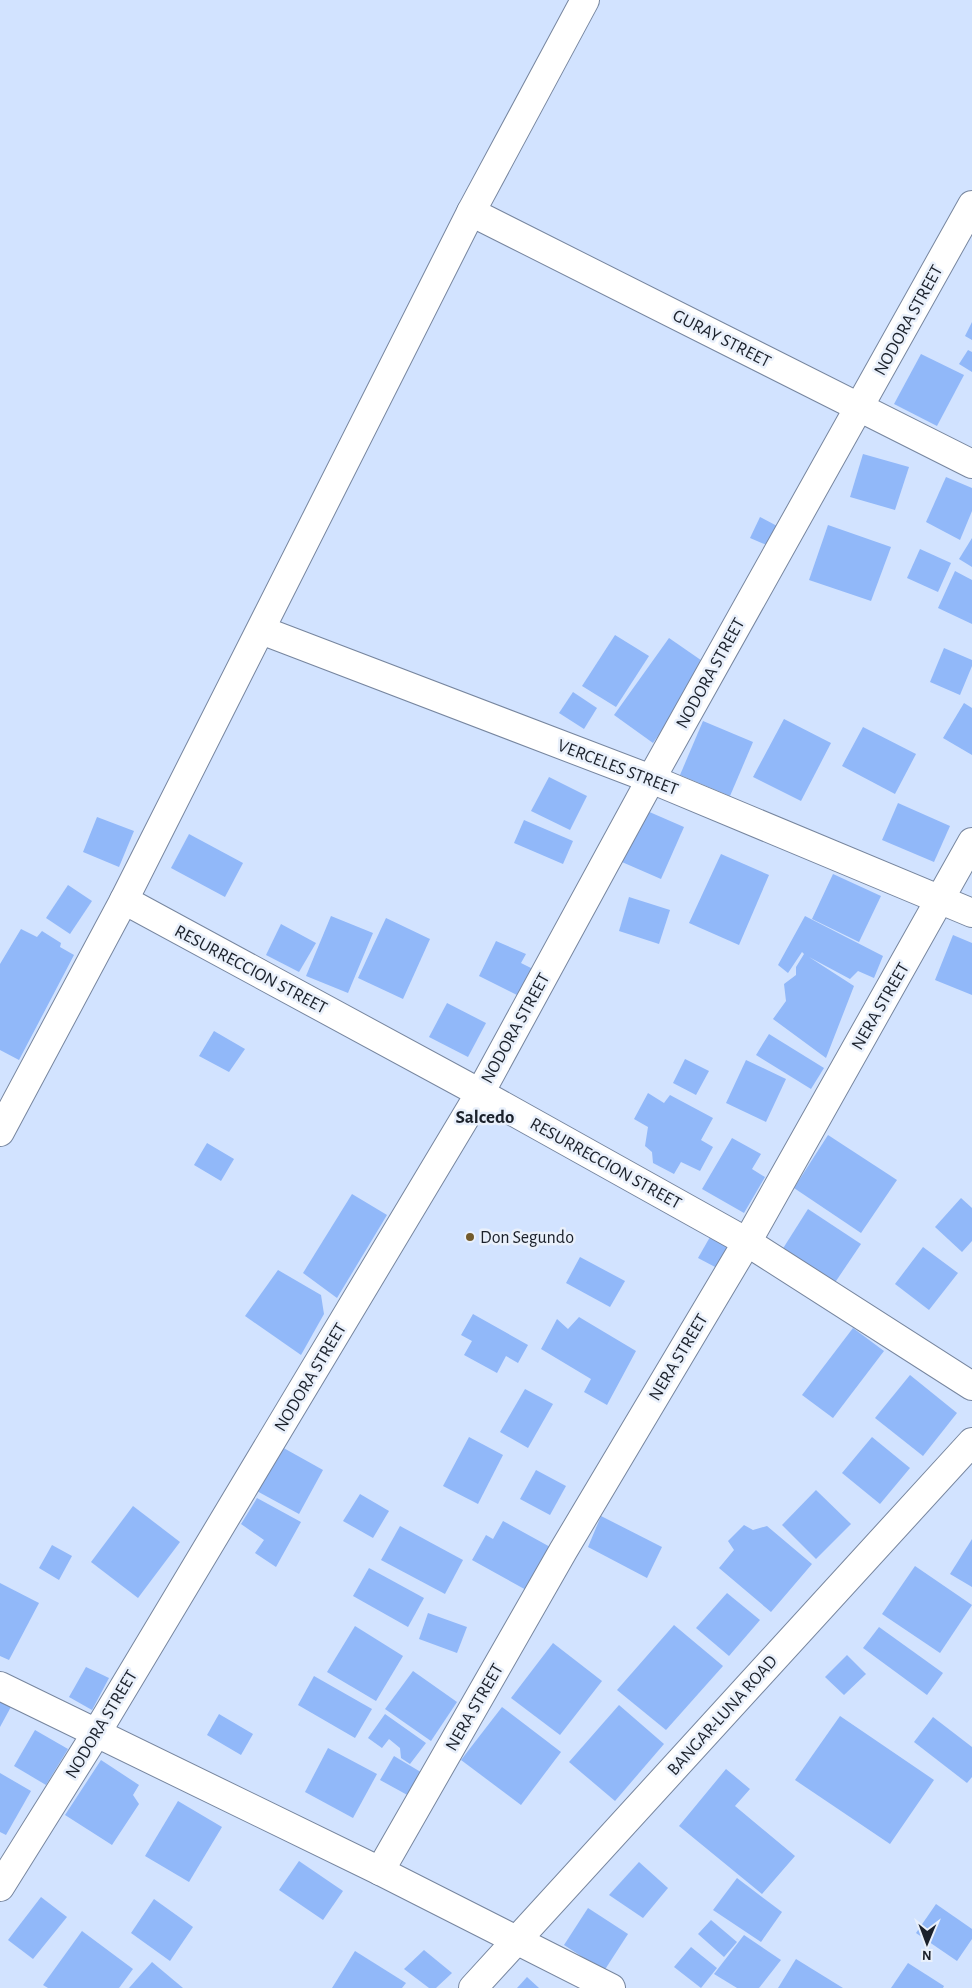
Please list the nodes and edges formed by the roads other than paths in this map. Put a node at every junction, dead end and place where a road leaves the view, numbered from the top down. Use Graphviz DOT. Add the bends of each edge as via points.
graph roads {
  1 [pos="585,0"];
  2 [pos="972,205"];
  3 [pos="471,212"];
  4 [pos="859,407"];
  5 [pos="972,464"];
  6 [pos="261,630"];
  7 [pos="651,779"];
  8 [pos="972,842"];
  9 [pos="124,900"];
  10 [pos="940,901"];
  11 [pos="972,913"];
  12 [pos="480,1093"];
  13 [pos="0,1132"];
  14 [pos="747,1242"];
  15 [pos="972,1386"];
  16 [pos="972,1442"];
  17 [pos="0,1686"];
  18 [pos="97,1732"];
  19 [pos="380,1871"];
  20 [pos="0,1886"];
  21 [pos="517,1940"];
  22 [pos="473,1988"];
  23 [pos="611,1988"];
  1 -- 3 [label="street"];
  2 -- 4 [label="street, NODORA STREET"];
  3 -- 4 [label="street, GURAY STREET"];
  3 -- 6 [label="street"];
  4 -- 5 [label="street, GURAY STREET"];
  4 -- 7 [label="street, NODORA STREET"];
  6 -- 7 [label="street, VERCELES STREET"];
  6 -- 9 [label="street"];
  7 -- 10 [label="street, VERCELES STREET"];
  7 -- 12 [label="street, NODORA STREET"];
  8 -- 10 [label="street, NERA STREET"];
  9 -- 12 [label="street, RESURRECCION STREET"];
  9 -- 13 [label="street"];
  10 -- 11 [label="street, VERCELES STREET"];
  10 -- 14 [label="street, NERA STREET"];
  12 -- 14 [label="street, RESURRECCION STREET"];
  12 -- 18 [label="street, NODORA STREET"];
  14 -- 15 [label="street, RESURRECCION STREET"];
  14 -- 19 [label="street, NERA STREET" via="563,1551"];
  16 -- 21 [label="street, BANGAR-LUNA ROAD"];
  17 -- 18 [label="street"];
  18 -- 19 [label="street"];
  18 -- 20 [label="street, NODORA STREET"];
  19 -- 21 [label="street"];
  21 -- 22 [label="street, BANGAR-LUNA ROAD"];
  21 -- 23 [label="street"];
}
